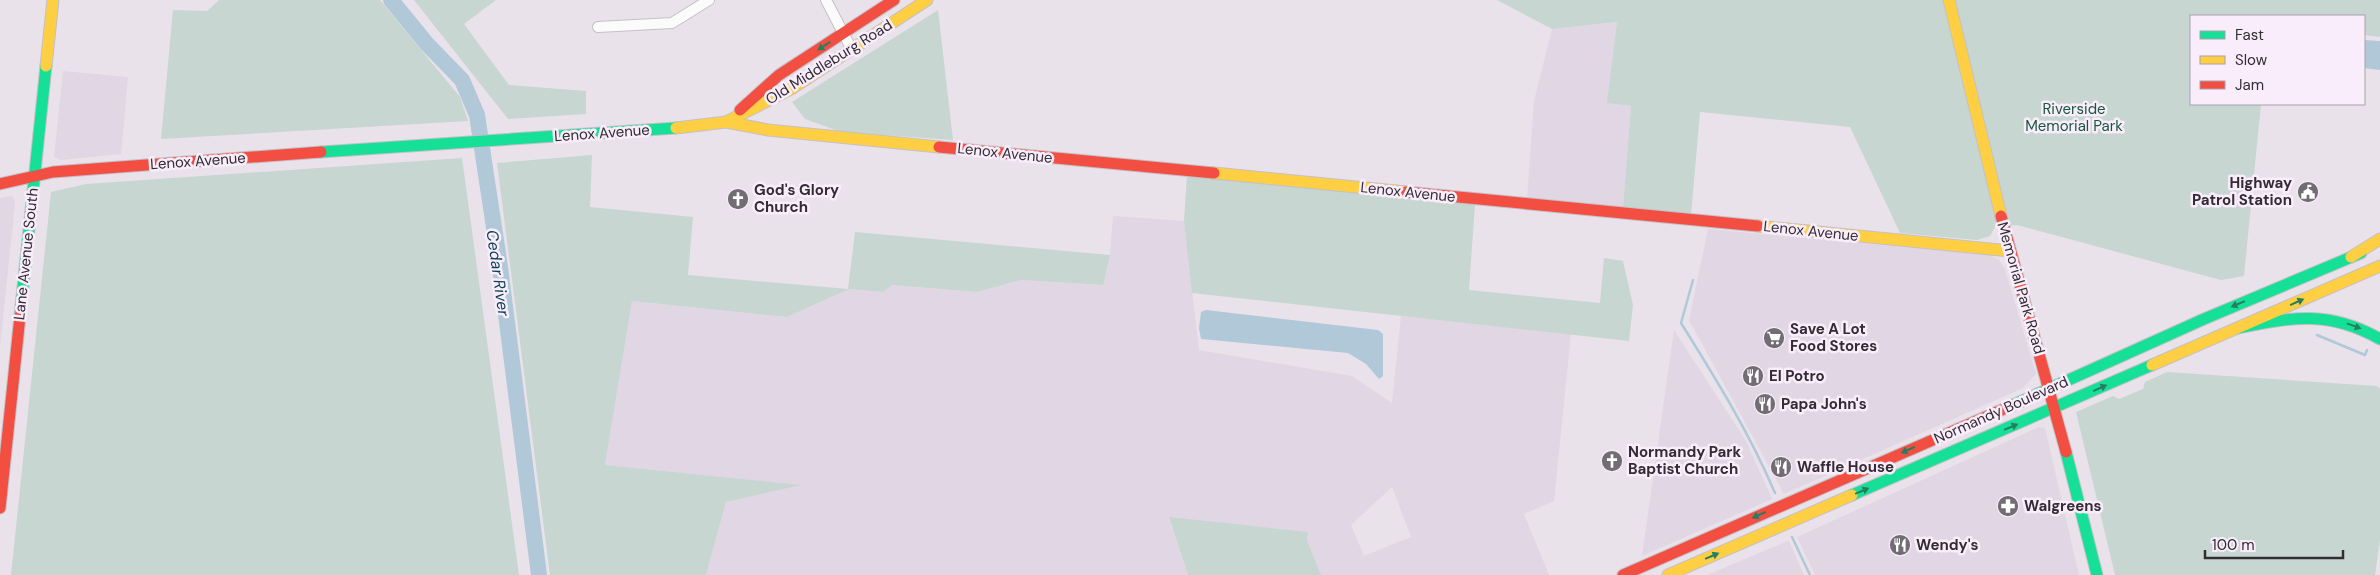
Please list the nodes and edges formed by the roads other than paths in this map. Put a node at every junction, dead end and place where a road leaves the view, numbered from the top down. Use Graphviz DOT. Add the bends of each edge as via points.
graph roads {
  1 [pos="53,0"];
  2 [pos="709,0"];
  3 [pos="826,0"];
  4 [pos="894,0"];
  5 [pos="927,0"];
  6 [pos="1949,0"];
  7 [pos="598,27"];
  8 [pos="843,34"];
  9 [pos="852,50"];
  10 [pos="726,122"];
  11 [pos="35,176"];
  12 [pos="0,184"];
  13 [pos="2380,238"];
  14 [pos="2380,245"];
  15 [pos="2010,251"];
  16 [pos="2351,257"];
  17 [pos="2380,266"];
  18 [pos="2321,269"];
  19 [pos="2316,294"];
  20 [pos="2326,319"];
  21 [pos="2238,328"];
  22 [pos="2380,340"];
  23 [pos="2049,389"];
  24 [pos="2055,408"];
  25 [pos="0,508"];
  26 [pos="1622,575"];
  27 [pos="1668,575"];
  28 [pos="2096,575"];
  1 -- 11 [label="main road, Lane Avenue South"];
  2 -- 7 [label="street" via="672,22"];
  3 -- 8 [label="street"];
  4 -- 8 [label="main road, Old Middleburg Road"];
  5 -- 9 [label="main road, Old Middleburg Road"];
  6 -- 15 [label="main road, Memorial Park Road"];
  8 -- 9 [label="street"];
  8 -- 10 [label="main road, Old Middleburg Road, one-way" via="779,75"];
  9 -- 10 [label="main road, Old Middleburg Road" via="791,89"];
  10 -- 11 [label="main road, Lenox Avenue" via="659,130 231,158"];
  10 -- 15 [label="main road, Lenox Avenue" via="768,130"];
  11 -- 12 [label="main road, Lenox Avenue"];
  11 -- 25 [label="main road, Lane Avenue South"];
  13 -- 16 [label="main road"];
  14 -- 16 [label="main road, Normandy Boulevard"];
  15 -- 23 [label="main road, Memorial Park Road"];
  16 -- 18 [label="main road, Normandy Boulevard"];
  17 -- 19 [label="main road, Normandy Boulevard"];
  18 -- 19 [label="main road"];
  18 -- 23 [label="main road, Normandy Boulevard, one-way"];
  19 -- 20 [label="main road" via="2317,304"];
  21 -- 19 [label="main road, Normandy Boulevard, one-way"];
  20 -- 21 [label="main road" via="2294,317"];
  20 -- 22 [label="main road, one-way" via="2368,331"];
  24 -- 21 [label="main road, Normandy Boulevard, one-way"];
  23 -- 24 [label="main road, Memorial Park Road"];
  23 -- 26 [label="main road, Normandy Boulevard, one-way"];
  27 -- 24 [label="main road, Normandy Boulevard, one-way"];
  24 -- 28 [label="main road, Memorial Park Road"];
}
